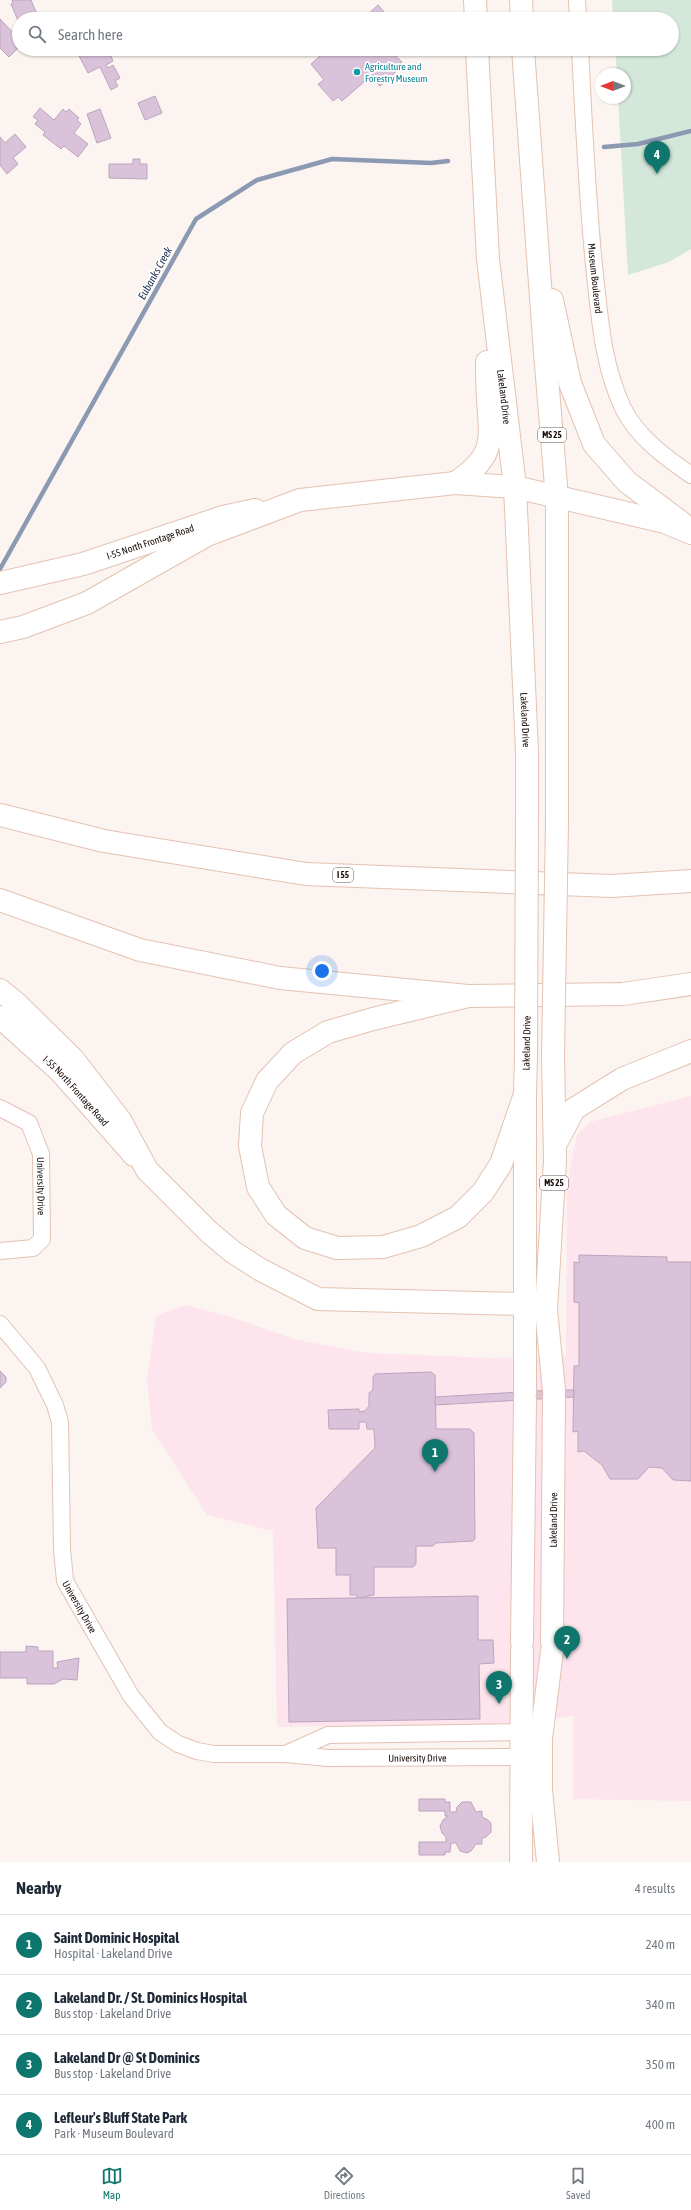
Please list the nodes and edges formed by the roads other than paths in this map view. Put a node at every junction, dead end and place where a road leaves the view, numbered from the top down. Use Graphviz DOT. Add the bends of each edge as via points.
graph roads {
  1 [pos="475,0"];
  2 [pos="521,0"];
  3 [pos="577,0"];
  4 [pos="476,12"];
  5 [pos="522,12"];
  6 [pos="578,12"];
  7 [pos="477,56"];
  8 [pos="523,56"];
  9 [pos="580,56"];
  10 [pos="536,232"];
  11 [pos="488,259"];
  12 [pos="691,475"];
  13 [pos="455,483"];
  14 [pos="515,487"];
  15 [pos="558,498"];
  16 [pos="300,500"];
  17 [pos="691,529"];
  18 [pos="691,534"];
  19 [pos="0,583"];
  20 [pos="0,632"];
  21 [pos="0,815"];
  22 [pos="691,881"];
  23 [pos="0,900"];
  24 [pos="691,984"];
  25 [pos="0,990"];
  26 [pos="468,996"];
  27 [pos="0,1017"];
  28 [pos="691,1051"];
  29 [pos="525,1094"];
  30 [pos="0,1108"];
  31 [pos="553,1147"];
  32 [pos="147,1170"];
  33 [pos="0,1251"];
  34 [pos="525,1304"];
  35 [pos="546,1310"];
  36 [pos="0,1324"];
  37 [pos="520,1732"];
  38 [pos="451,1733"];
  39 [pos="541,1738"];
  40 [pos="286,1754"];
  41 [pos="521,1756"];
  42 [pos="450,1757"];
  43 [pos="542,1776"];
  44 [pos="521,1862"];
  45 [pos="548,1862"];
  1 -- 4 [label="main road"];
  2 -- 5 [label="main road"];
  3 -- 6 [label="street"];
  7 -- 11 [label="main road, Lakeland Drive"];
  8 -- 10 [label="main road, Lakeland Drive / MS 25"];
  9 -- 12 [label="street, Museum Boulevard" via="588,210 601,331 609,374 623,409 642,435 659,452"];
  10 -- 15 [label="main road, Lakeland Drive / MS 25"];
  10 -- 17 [label="main road" via="570,383 594,444 627,482"];
  11 -- 13 [label="main road" via="486,298 490,442 483,458 473,471"];
  11 -- 14 [label="main road, Lakeland Drive"];
  13 -- 14 [label="main road"];
  13 -- 16 [label="main road"];
  14 -- 15 [label="main road"];
  14 -- 29 [label="main road, Lakeland Drive, bridge" via="527,751"];
  15 -- 18 [label="main road" via="665,522"];
  15 -- 31 [label="main road, Lakeland Drive / MS 25, bridge"];
  16 -- 19 [label="main road, I-55 North Frontage Road" via="223,517 83,564"];
  16 -- 20 [label="main road" via="207,535 87,603 23,627"];
  21 -- 22 [label="main road, I 55" via="104,841 306,874 611,886"];
  23 -- 26 [label="main road" via="140,950 280,978"];
  24 -- 26 [label="main road" via="623,994"];
  25 -- 32 [label="main road" via="73,1059 120,1120"];
  26 -- 29 [label="main road" via="328,1032 293,1053 267,1081 252,1112 250,1146 258,1187 276,1215 305,1238 336,1248 383,1247 421,1236 458,1217 483,1192 501,1164"];
  27 -- 32 [label="main road, I-55 North Frontage Road" via="60,1071"];
  28 -- 31 [label="main road" via="622,1080 574,1109"];
  29 -- 34 [label="main road, Lakeland Drive"];
  30 -- 33 [label="street, University Drive" via="29,1123 41,1154 42,1186 42,1239 32,1248"];
  31 -- 35 [label="main road, Lakeland Drive / MS 25" via="555,1161"];
  32 -- 34 [label="main road" via="233,1252 261,1270 318,1299"];
  34 -- 35 [label="main road"];
  34 -- 37 [label="main road, Lakeland Drive"];
  35 -- 39 [label="main road, Lakeland Drive" via="554,1394 552,1647"];
  36 -- 40 [label="street, University Drive" via="37,1368 55,1405 60,1422 62,1549 66,1580 131,1696 160,1732 178,1744 214,1754"];
  37 -- 38 [label="street, University Drive"];
  37 -- 39 [label="street, University Drive"];
  37 -- 41 [label="main road, Lakeland Drive"];
  38 -- 40 [label="street, University Drive" via="328,1735"];
  38 -- 42 [label="street"];
  39 -- 43 [label="main road, Lakeland Drive"];
  40 -- 42 [label="street, University Drive" via="328,1758"];
  41 -- 42 [label="street, University Drive"];
  41 -- 43 [label="street"];
  41 -- 44 [label="main road, Lakeland Drive"];
  43 -- 45 [label="main road, Lakeland Drive"];
}
